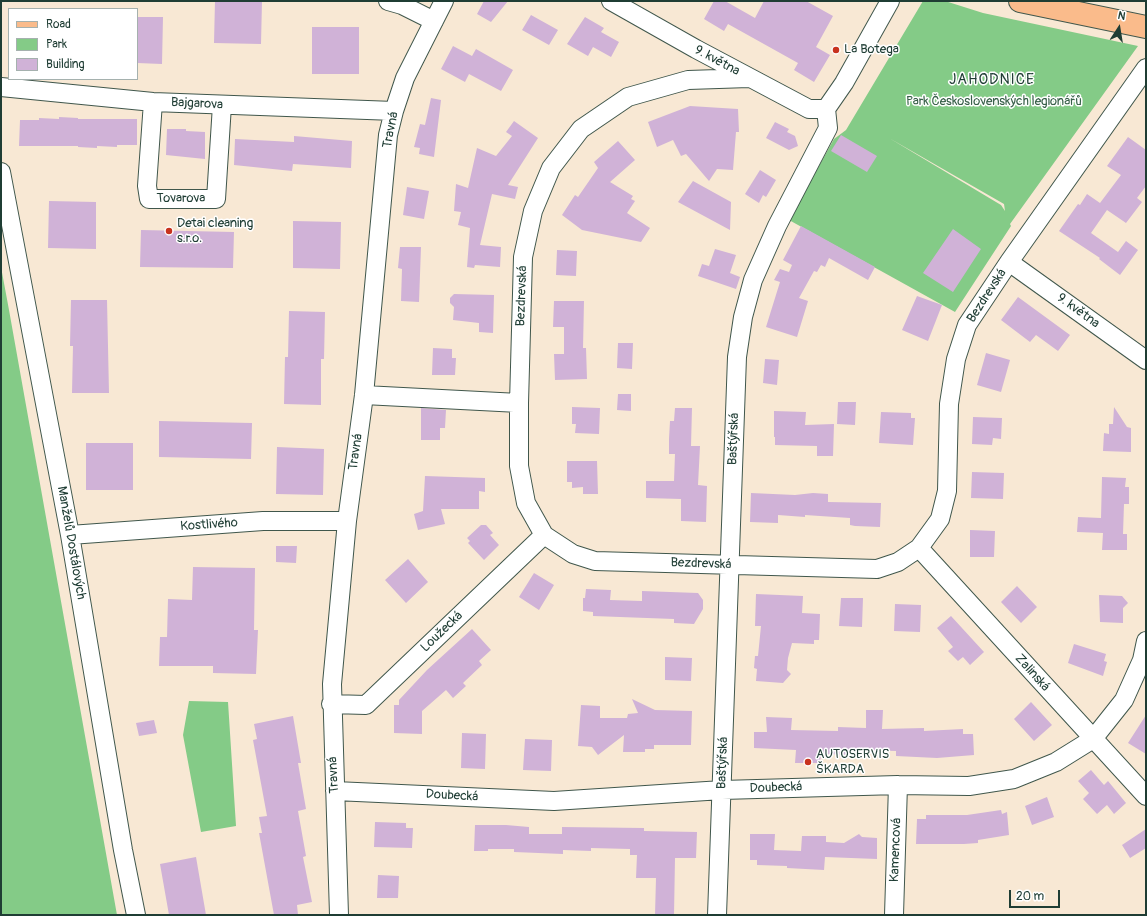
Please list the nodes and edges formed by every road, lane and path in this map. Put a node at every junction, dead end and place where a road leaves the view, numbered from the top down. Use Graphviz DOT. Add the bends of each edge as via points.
graph roads {
  1 [pos="388,1"];
  2 [pos="444,1"];
  3 [pos="611,1"];
  4 [pos="890,1"];
  5 [pos="1020,1"];
  6 [pos="434,21"];
  7 [pos="1146,27"];
  8 [pos="696,50"];
  9 [pos="1146,68"];
  10 [pos="749,78"];
  11 [pos="688,80"];
  12 [pos="1,87"];
  13 [pos="153,102"];
  14 [pos="222,105"];
  15 [pos="826,109"];
  16 [pos="394,111"];
  17 [pos="1,172"];
  18 [pos="1009,262"];
  19 [pos="1146,360"];
  20 [pos="364,395"];
  21 [pos="519,403"];
  22 [pos="347,521"];
  23 [pos="70,535"];
  24 [pos="544,535"];
  25 [pos="919,548"];
  26 [pos="730,565"];
  27 [pos="1146,641"];
  28 [pos="331,704"];
  29 [pos="1093,739"];
  30 [pos="898,785"];
  31 [pos="722,790"];
  32 [pos="335,791"];
  33 [pos="1146,796"];
  34 [pos="136,915"];
  35 [pos="339,915"];
  36 [pos="718,915"];
  37 [pos="894,915"];
  1 -- 6 [label="street"];
  2 -- 6 [label="street, Travná"];
  3 -- 8 [label="street, 9. května"];
  4 -- 15 [label="street" via="840,90"];
  5 -- 7 [label="main road"];
  6 -- 16 [label="street, Travná" via="405,78"];
  8 -- 10 [label="street, 9. května"];
  8 -- 11 [label="street" via="700,61"];
  9 -- 18 [label="street, Bezdrevská"];
  10 -- 11 [label="street, Bezdrevská"];
  10 -- 15 [label="street, 9. května" via="809,110"];
  11 -- 21 [label="street, Bezdrevská" via="628,96 582,128 551,168 533,211 523,257"];
  12 -- 13 [label="street, Bajgarova"];
  13 -- 14 [label="street, Bajgarova"];
  13 -- 14 [label="street, Tovarova" via="147,186 149,199 216,199"];
  14 -- 16 [label="street, Bajgarova"];
  15 -- 26 [label="street, Baštýřská" via="828,128 777,226 753,280 743,317 737,357"];
  16 -- 20 [label="street, Travná" via="388,135"];
  17 -- 23 [label="street, Manželů Dostálových"];
  18 -- 19 [label="street, 9. května"];
  18 -- 25 [label="street, Bezdrevská" via="967,325 956,359 949,404 947,491 940,519"];
  20 -- 21 [label="street"];
  20 -- 22 [label="street, Travná"];
  21 -- 24 [label="street, Bezdrevská" via="521,474 526,503"];
  22 -- 23 [label="street, Kostlivého" via="263,521"];
  22 -- 28 [label="street, Travná"];
  23 -- 34 [label="street, Manželů Dostálových"];
  24 -- 26 [label="street, Bezdrevská" via="573,554 595,560"];
  24 -- 28 [label="street, Loužecká" via="366,705"];
  25 -- 26 [label="street, Bezdrevská" via="898,562 877,569"];
  25 -- 29 [label="street, Zalinská"];
  26 -- 31 [label="street, Baštýřská"];
  27 -- 29 [label="street, Doubecká" via="1142,660 1124,700"];
  28 -- 32 [label="street, Travná"];
  29 -- 30 [label="street, Doubecká" via="1056,762 1014,779 969,786"];
  29 -- 33 [label="street, Zalinská"];
  30 -- 31 [label="street, Doubecká"];
  30 -- 37 [label="street, Kamencová"];
  31 -- 32 [label="street, Doubecká" via="554,801"];
  31 -- 36 [label="street, Baštýřská"];
  32 -- 35 [label="street, Travná"];
}
